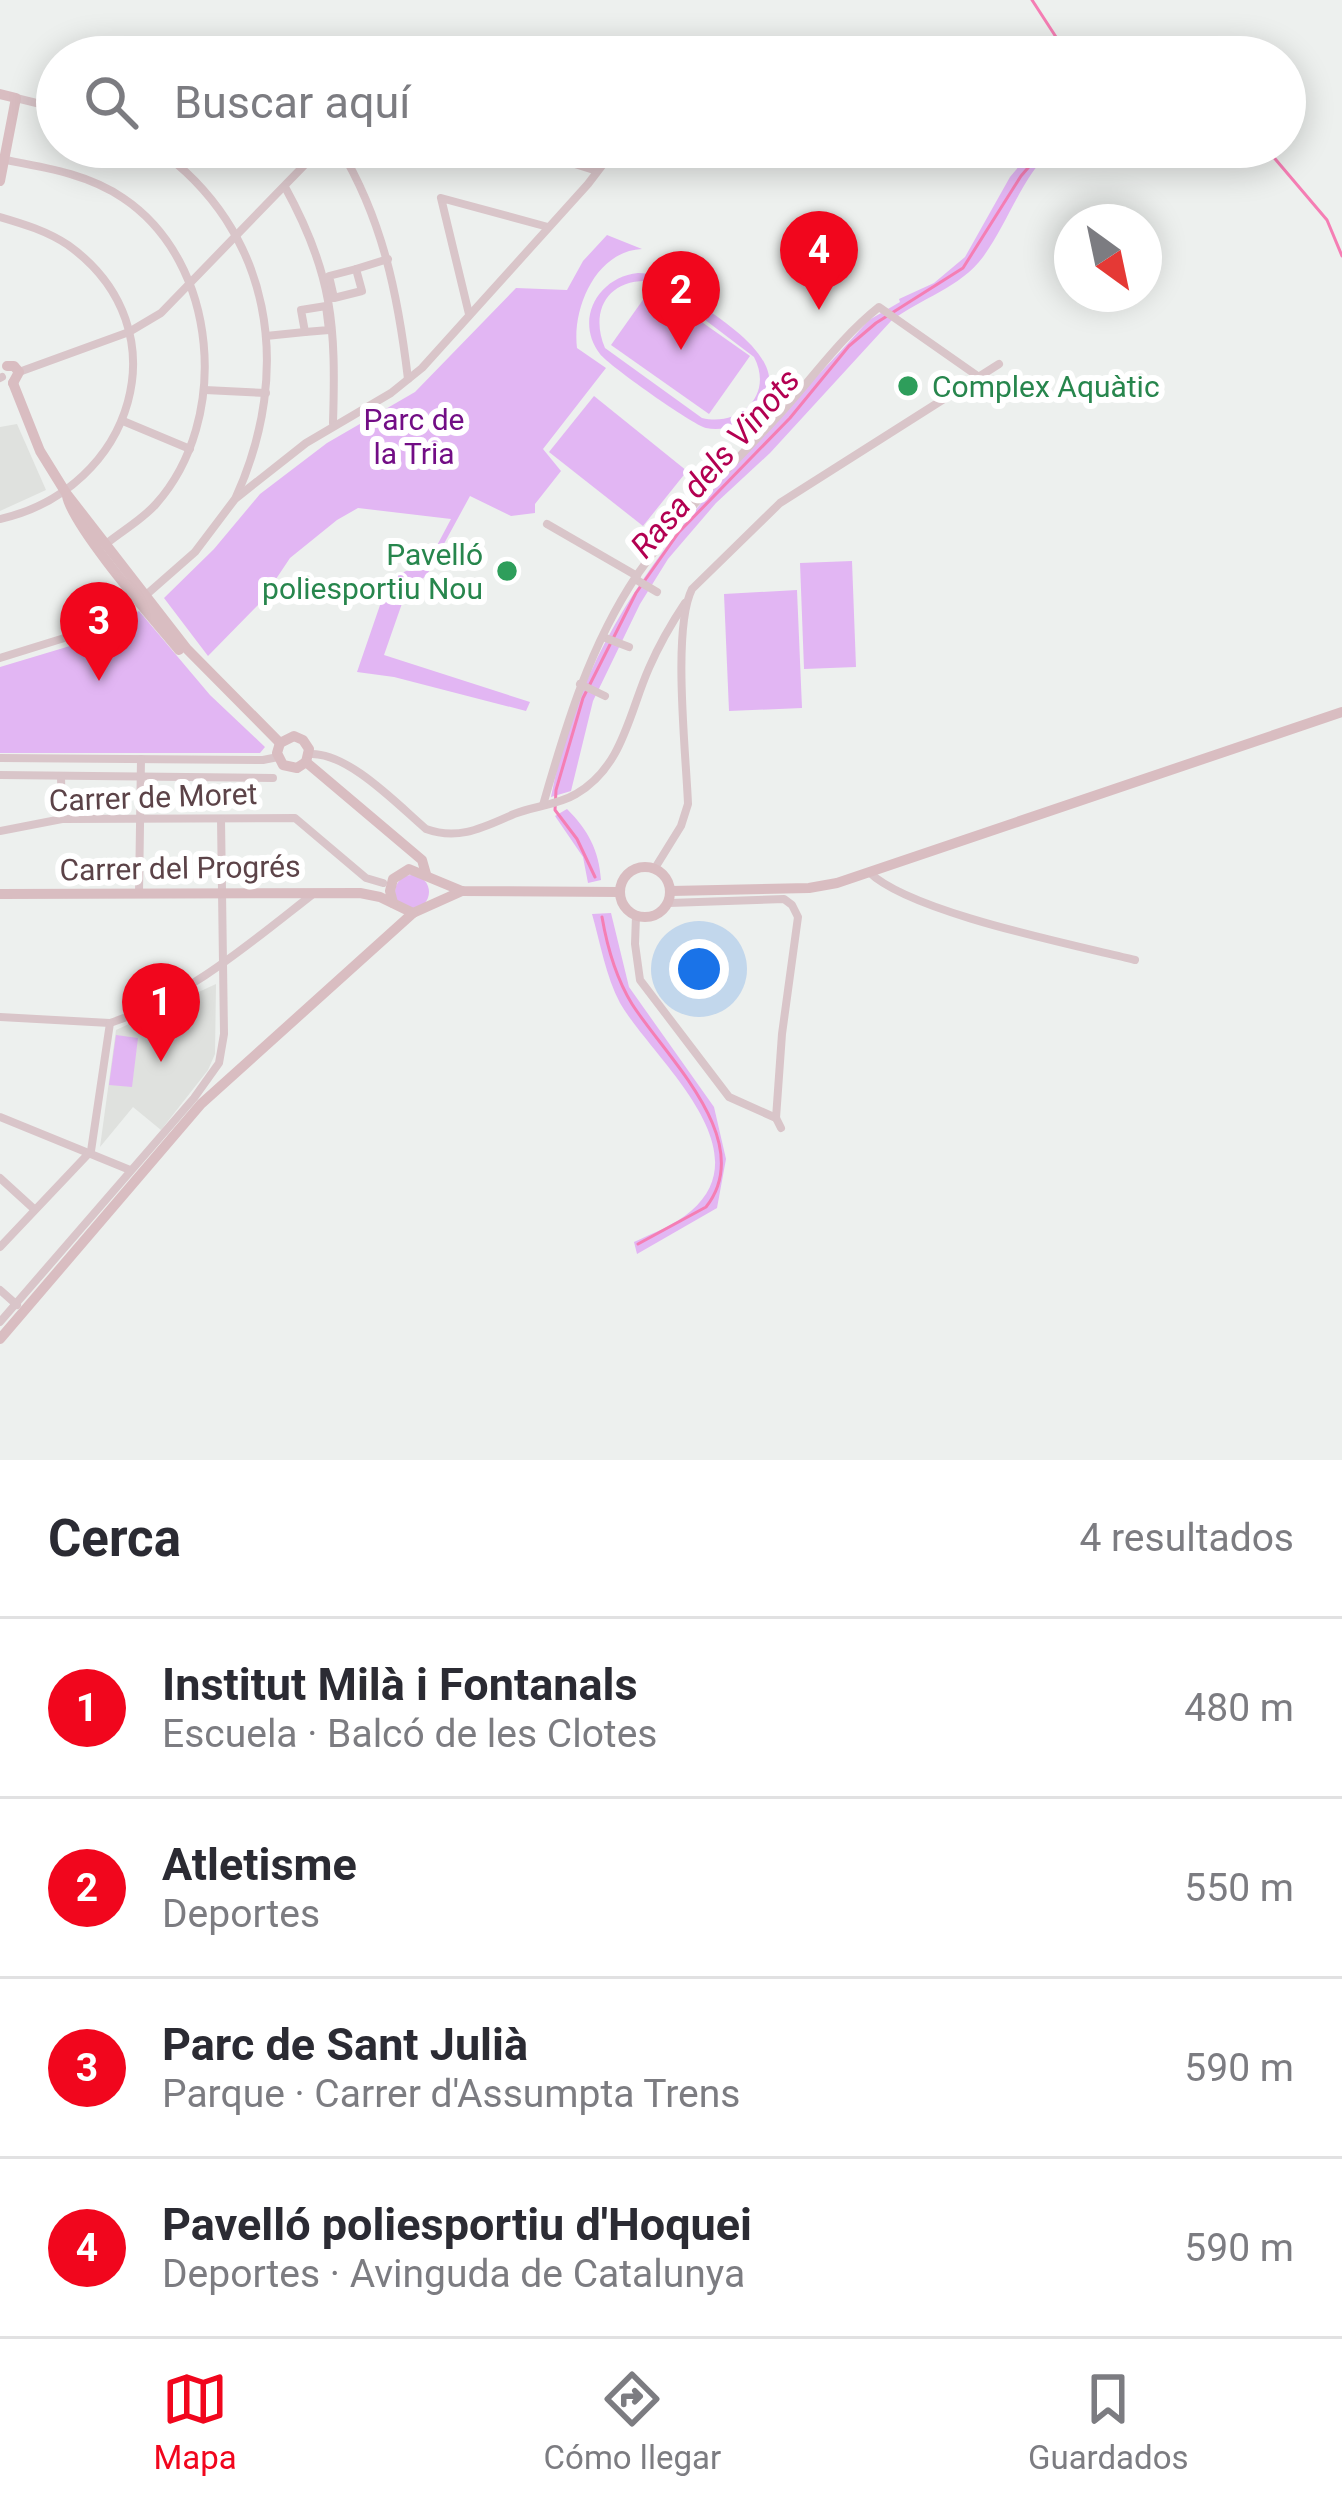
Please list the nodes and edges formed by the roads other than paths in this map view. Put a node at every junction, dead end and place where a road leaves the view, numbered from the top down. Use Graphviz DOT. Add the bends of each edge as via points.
graph roads {
  1 [pos="0,94"];
  2 [pos="16,98"];
  3 [pos="36,103"];
  4 [pos="2,159"];
  5 [pos="36,167"];
  6 [pos="42,168"];
  7 [pos="180,168"];
  8 [pos="303,168"];
  9 [pos="351,168"];
  10 [pos="588,168"];
  11 [pos="600,168"];
  12 [pos="597,171"];
  13 [pos="0,181"];
  14 [pos="285,188"];
  15 [pos="0,217"];
  16 [pos="549,227"];
  17 [pos="237,237"];
  18 [pos="388,260"];
  19 [pos="356,269"];
  20 [pos="190,287"];
  21 [pos="470,315"];
  22 [pos="129,332"];
  23 [pos="305,332"];
  24 [pos="266,336"];
  25 [pos="0,350"];
  26 [pos="999,364"];
  27 [pos="8,375"];
  28 [pos="980,377"];
  29 [pos="408,380"];
  30 [pos="206,390"];
  31 [pos="266,393"];
  32 [pos="123,422"];
  33 [pos="333,425"];
  34 [pos="258,445"];
  35 [pos="190,449"];
  36 [pos="273,459"];
  37 [pos="66,493"];
  38 [pos="235,499"];
  39 [pos="0,519"];
  40 [pos="547,524"];
  41 [pos="106,544"];
  42 [pos="636,577"];
  43 [pos="657,592"];
  44 [pos="141,597"];
  45 [pos="686,602"];
  46 [pos="672,622"];
  47 [pos="665,635"];
  48 [pos="602,637"];
  49 [pos="682,637"];
  50 [pos="629,647"];
  51 [pos="0,658"];
  52 [pos="580,684"];
  53 [pos="605,696"];
  54 [pos="1342,712"];
  55 [pos="279,750"];
  56 [pos="0,758"];
  57 [pos="307,758"];
  58 [pos="141,760"];
  59 [pos="0,775"];
  60 [pos="61,776"];
  61 [pos="140,777"];
  62 [pos="273,778"];
  63 [pos="542,805"];
  64 [pos="140,816"];
  65 [pos="62,819"];
  66 [pos="221,819"];
  67 [pos="0,831"];
  68 [pos="400,845"];
  69 [pos="655,868"];
  70 [pos="359,872"];
  71 [pos="869,872"];
  72 [pos="428,876"];
  73 [pos="392,879"];
  74 [pos="222,891"];
  75 [pos="316,891"];
  76 [pos="462,891"];
  77 [pos="619,892"];
  78 [pos="139,893"];
  79 [pos="355,893"];
  80 [pos="0,894"];
  81 [pos="670,897"];
  82 [pos="429,904"];
  83 [pos="394,905"];
  84 [pos="413,913"];
  85 [pos="636,916"];
  86 [pos="384,942"];
  87 [pos="1135,960"];
  88 [pos="222,966"];
  89 [pos="0,1017"];
  90 [pos="110,1023"];
  91 [pos="776,1118"];
  92 [pos="2,1121"];
  93 [pos="781,1128"];
  94 [pos="91,1151"];
  95 [pos="130,1170"];
  96 [pos="0,1178"];
  97 [pos="34,1209"];
  98 [pos="0,1247"];
  99 [pos="0,1290"];
  100 [pos="20,1307"];
  101 [pos="0,1322"];
  102 [pos="0,1339"];
  1 -- 2 [label="street"];
  2 -- 3 [label="street"];
  2 -- 4 [label="street"];
  4 -- 5 [label="street"];
  4 -- 13 [label="street"];
  6 -- 20 [label="street" via="124,198 152,224"];
  7 -- 17 [label="street"];
  8 -- 14 [label="street"];
  9 -- 18 [label="street"];
  10 -- 12 [label="street"];
  11 -- 12 [label="street"];
  12 -- 16 [label="street"];
  14 -- 17 [label="street"];
  14 -- 33 [label="street" via="330,299"];
  15 -- 22 [label="street" via="50,234 86,260"];
  16 -- 21 [label="street"];
  16 -- 21 [label="street" via="441,198"];
  17 -- 20 [label="street"];
  17 -- 24 [label="street"];
  18 -- 19 [label="street"];
  18 -- 29 [label="street"];
  19 -- 19 [label="street" via="362,292 334,298 329,276"];
  20 -- 22 [label="street"];
  20 -- 30 [label="street"];
  21 -- 29 [label="street"];
  22 -- 27 [label="street"];
  22 -- 32 [label="street"];
  23 -- 23 [label="street" via="301,310 326,306 329,330"];
  23 -- 24 [label="street"];
  24 -- 31 [label="street"];
  25 -- 27 [label="street"];
  26 -- 28 [label="street"];
  27 -- 37 [label="street"];
  28 -- 42 [label="street" via="879,307 703,493"];
  28 -- 45 [label="street" via="780,503 706,572"];
  29 -- 33 [label="street"];
  30 -- 31 [label="street"];
  30 -- 35 [label="street"];
  31 -- 34 [label="street"];
  32 -- 35 [label="street"];
  32 -- 37 [label="street"];
  33 -- 36 [label="street"];
  34 -- 36 [label="street"];
  34 -- 38 [label="street"];
  35 -- 41 [label="street" via="156,504"];
  36 -- 38 [label="street"];
  37 -- 39 [label="street"];
  37 -- 41 [label="street"];
  37 -- 44 [label="street"];
  38 -- 44 [label="street" via="195,552"];
  40 -- 42 [label="street"];
  41 -- 44 [label="street"];
  42 -- 43 [label="street"];
  42 -- 48 [label="street"];
  44 -- 51 [label="street" via="74,635"];
  44 -- 55 [label="street"];
  45 -- 46 [label="street"];
  45 -- 49 [label="street"];
  46 -- 47 [label="street"];
  46 -- 49 [label="street"];
  47 -- 49 [label="street"];
  47 -- 63 [label="street" via="612,761 580,792"];
  48 -- 50 [label="street"];
  48 -- 52 [label="street"];
  49 -- 69 [label="street" via="688,804"];
  52 -- 53 [label="street"];
  52 -- 63 [label="street"];
  54 -- 71 [label="street"];
  55 -- 57 [label="street" via="288,767"];
  55 -- 57 [label="street" via="298,737"];
  55 -- 58 [label="street"];
  56 -- 58 [label="street"];
  57 -- 63 [label="street" via="319,753 341,761 440,834 461,835"];
  57 -- 68 [label="street"];
  58 -- 61 [label="street"];
  59 -- 60 [label="street"];
  60 -- 61 [label="street"];
  60 -- 65 [label="street"];
  61 -- 62 [label="street"];
  61 -- 64 [label="street"];
  64 -- 65 [label="street, Carrer de Moret"];
  64 -- 66 [label="street, Carrer de Moret"];
  64 -- 78 [label="street"];
  65 -- 67 [label="street, Carrer de Moret"];
  66 -- 70 [label="street, Carrer de Moret" via="295,818"];
  66 -- 74 [label="street"];
  68 -- 72 [label="street" via="422,860"];
  68 -- 73 [label="street" via="405,859"];
  69 -- 77 [label="street" via="627,873"];
  69 -- 81 [label="street" via="669,881"];
  70 -- 73 [label="street, Carrer de Moret" via="372,882"];
  70 -- 79 [label="street"];
  71 -- 81 [label="street" via="809,888"];
  71 -- 87 [label="street" via="937,907"];
  72 -- 73 [label="street" via="415,869"];
  72 -- 76 [label="street"];
  72 -- 82 [label="street"];
  73 -- 79 [label="street, Carrer del Progrés"];
  73 -- 83 [label="street"];
  74 -- 75 [label="street, Carrer del Progrés"];
  74 -- 78 [label="street, Carrer del Progrés"];
  74 -- 88 [label="street"];
  75 -- 79 [label="street, Carrer del Progrés"];
  75 -- 88 [label="street"];
  76 -- 77 [label="street"];
  76 -- 82 [label="street"];
  77 -- 85 [label="street"];
  78 -- 80 [label="street, Carrer del Progrés"];
  79 -- 83 [label="street, Carrer del Progrés"];
  81 -- 85 [label="street" via="656,915"];
  81 -- 91 [label="street" via="784,899 798,917"];
  82 -- 84 [label="street"];
  83 -- 84 [label="street"];
  83 -- 86 [label="street"];
  84 -- 86 [label="street"];
  85 -- 91 [label="street" via="640,980 729,1097"];
  86 -- 100 [label="street" via="201,1104"];
  88 -- 90 [label="street"];
  88 -- 95 [label="street" via="219,1063"];
  89 -- 90 [label="street"];
  90 -- 94 [label="street"];
  91 -- 93 [label="street"];
  92 -- 94 [label="street"];
  94 -- 95 [label="street"];
  94 -- 97 [label="street"];
  95 -- 100 [label="street"];
  96 -- 97 [label="street"];
  97 -- 98 [label="street"];
  99 -- 100 [label="street"];
  100 -- 101 [label="street"];
  100 -- 102 [label="street"];
}
